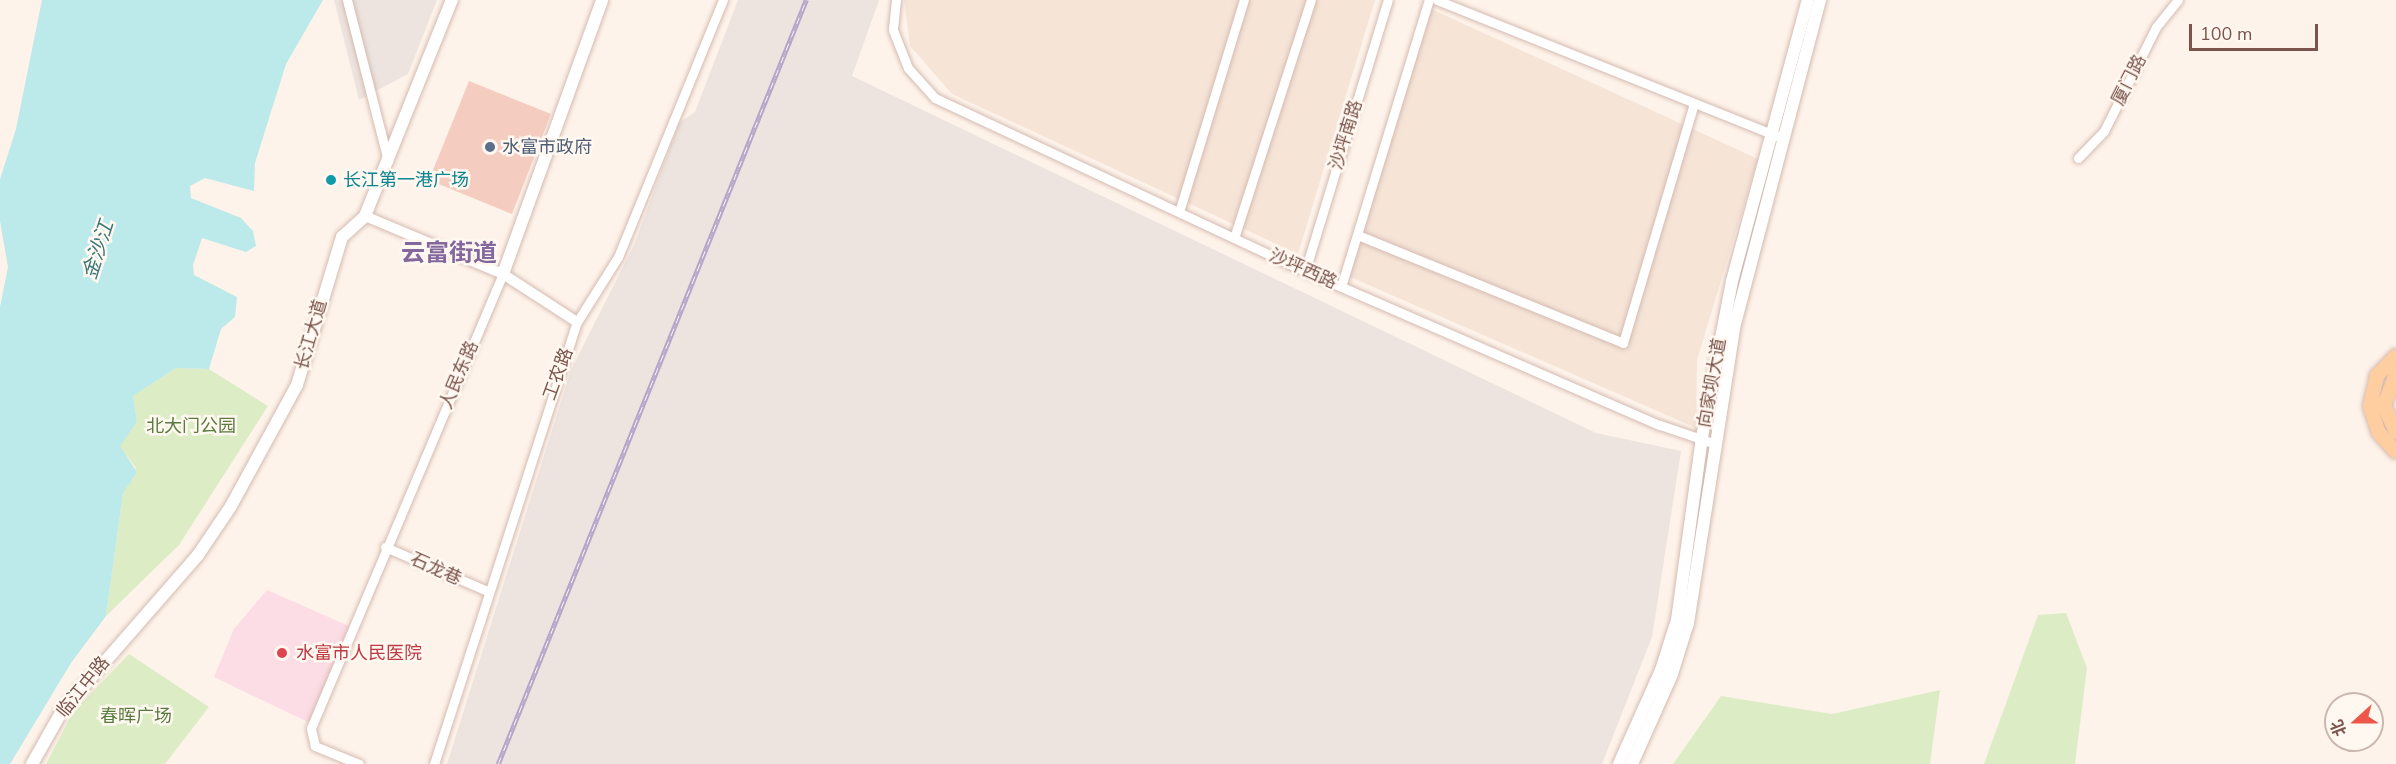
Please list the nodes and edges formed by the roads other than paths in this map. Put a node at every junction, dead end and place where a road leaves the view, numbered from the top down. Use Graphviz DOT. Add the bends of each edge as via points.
graph roads {
  1 [pos="347,0"];
  2 [pos="452,0"];
  3 [pos="602,0"];
  4 [pos="723,0"];
  5 [pos="896,0"];
  6 [pos="1244,0"];
  7 [pos="1311,0"];
  8 [pos="1388,0"];
  9 [pos="1429,0"];
  10 [pos="1437,0"];
  11 [pos="1808,0"];
  12 [pos="1820,0"];
  13 [pos="2178,0"];
  14 [pos="1694,103"];
  15 [pos="1776,136"];
  16 [pos="2078,158"];
  17 [pos="388,161"];
  18 [pos="1179,212"];
  19 [pos="365,216"];
  20 [pos="1360,236"];
  21 [pos="1234,238"];
  22 [pos="1305,271"];
  23 [pos="503,274"];
  24 [pos="1341,287"];
  25 [pos="577,322"];
  26 [pos="2396,356"];
  27 [pos="2396,374"];
  28 [pos="2396,432"];
  29 [pos="1708,441"];
  30 [pos="2396,452"];
  31 [pos="385,547"];
  32 [pos="487,591"];
  33 [pos="119,643"];
  34 [pos="32,764"];
  35 [pos="359,764"];
  36 [pos="434,764"];
  37 [pos="1619,764"];
  38 [pos="1632,764"];
  1 -- 17 [label="street"];
  2 -- 17 [label="main road, 长江大道"];
  3 -- 23 [label="main road, 人民东路"];
  4 -- 25 [label="street, 工农路" via="618,257"];
  5 -- 18 [label="street, 沙坪西路" via="893,30 908,68 935,98"];
  6 -- 18 [label="street"];
  7 -- 21 [label="street"];
  8 -- 22 [label="street, 沙坪南路"];
  9 -- 24 [label="street"];
  10 -- 14 [label="street"];
  11 -- 15 [label="main road, 向家坝大道"];
  12 -- 15 [label="main road, 向家坝大道"];
  13 -- 16 [label="street, 厦门路" via="2156,27 2104,131"];
  14 -- 15 [label="street"];
  14 -- 20 [label="street" via="1623,343"];
  15 -- 29 [label="main road, 向家坝大道" via="1732,281"];
  17 -- 19 [label="main road, 长江大道"];
  18 -- 21 [label="street, 沙坪西路"];
  19 -- 23 [label="street"];
  19 -- 33 [label="main road, 长江大道" via="342,237 297,385 231,506 198,555"];
  21 -- 22 [label="street, 沙坪西路"];
  22 -- 24 [label="street, 沙坪西路"];
  23 -- 25 [label="street"];
  23 -- 31 [label="street, 人民东路"];
  24 -- 29 [label="street, 沙坪西路"];
  25 -- 32 [label="street, 工农路"];
  26 -- 30 [label="main road" via="2377,376 2370,406 2379,432"];
  27 -- 28 [label="main road" via="2385,405"];
  29 -- 37 [label="main road, 向家坝大道" via="1677,620 1654,687"];
  29 -- 38 [label="main road, 向家坝大道" via="1688,622 1672,674"];
  31 -- 32 [label="street, 石龙巷"];
  31 -- 35 [label="street, 人民东路" via="311,728 315,746"];
  32 -- 36 [label="street, 工农路"];
  33 -- 34 [label="main road, 临江中路" via="62,711"];
}
